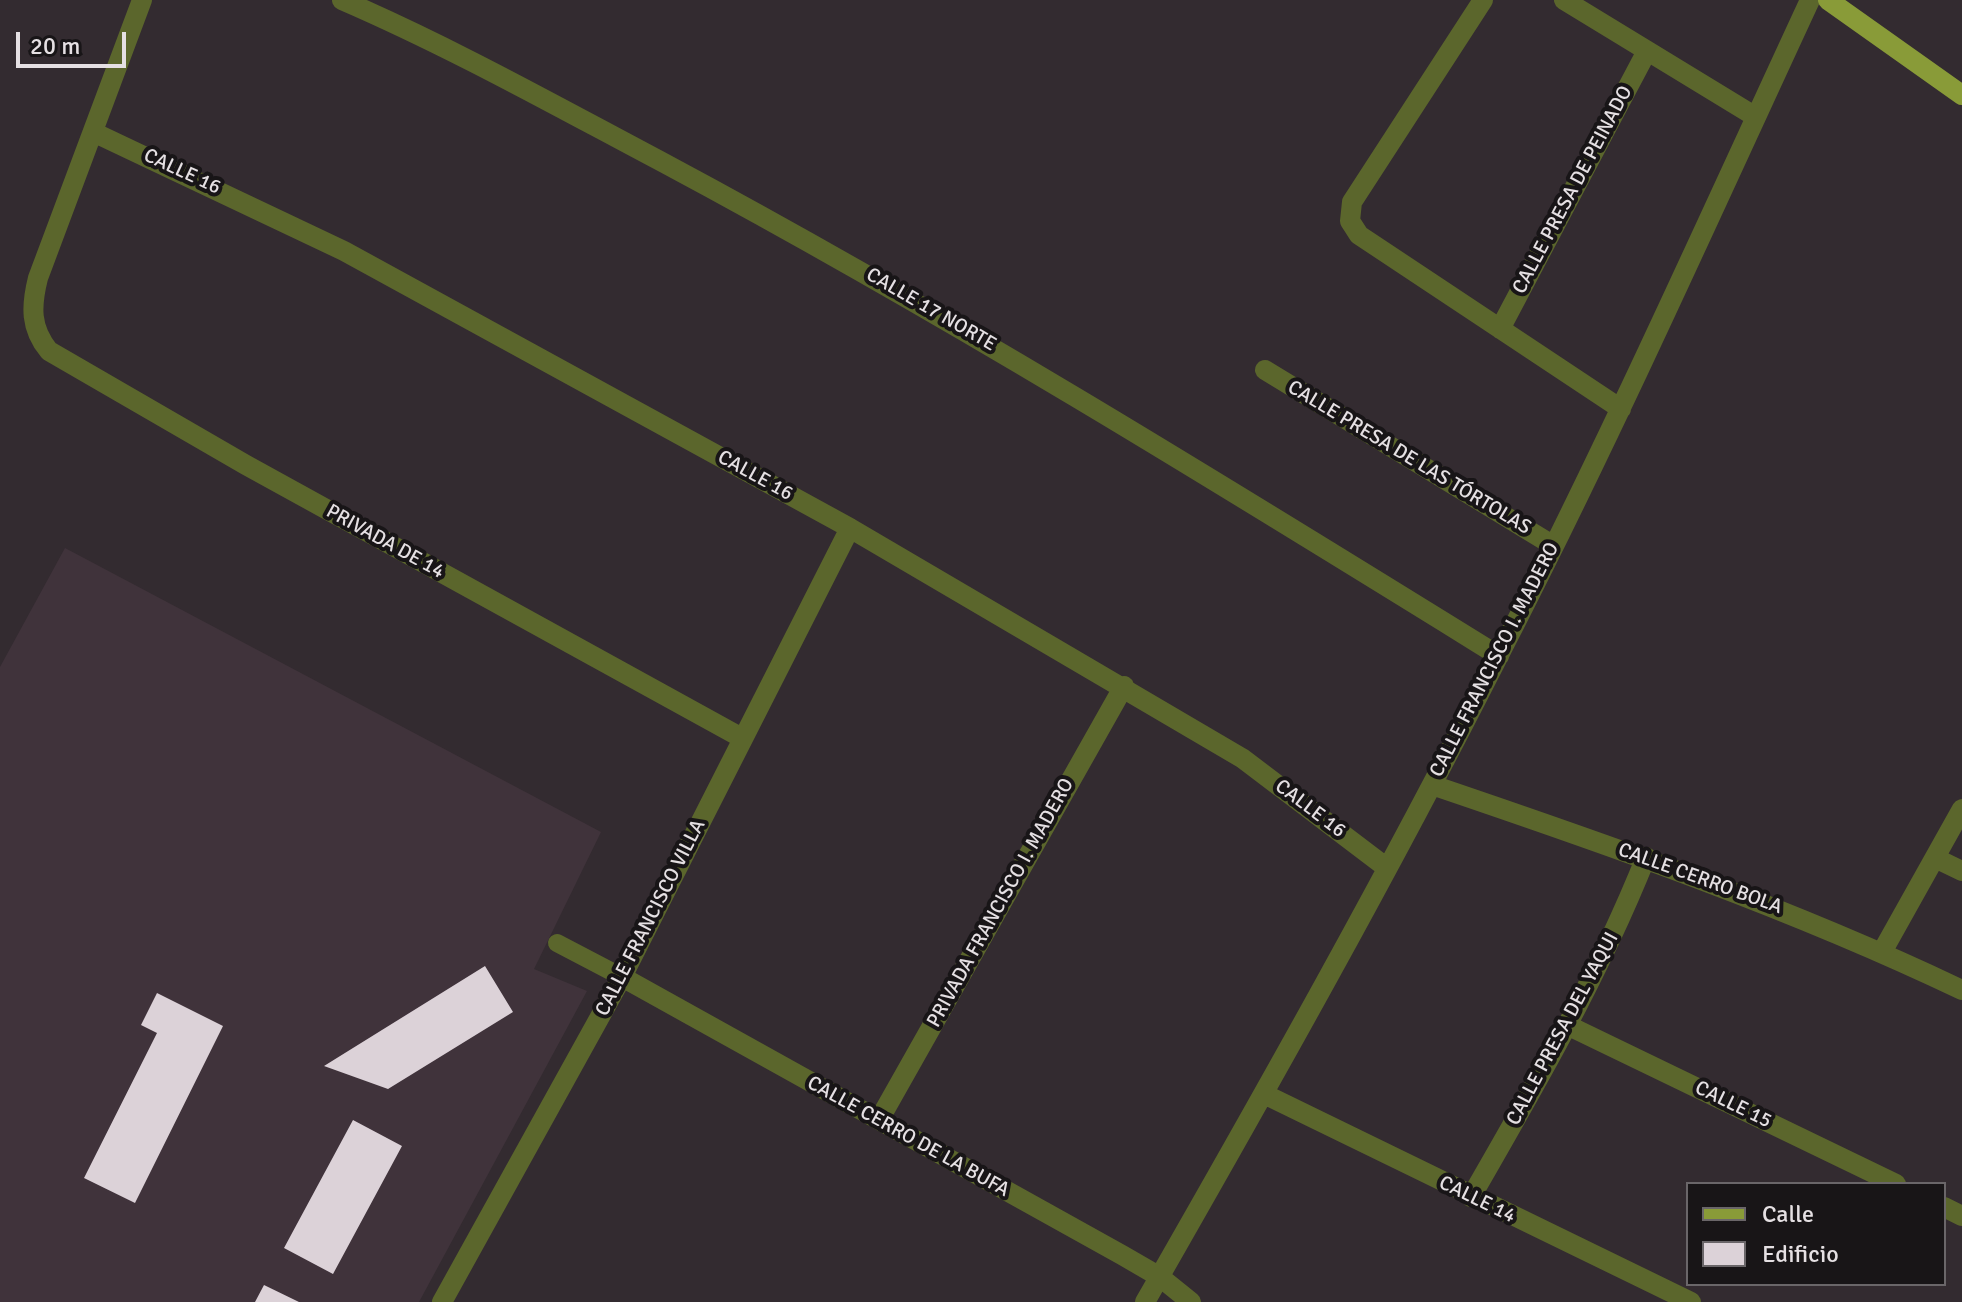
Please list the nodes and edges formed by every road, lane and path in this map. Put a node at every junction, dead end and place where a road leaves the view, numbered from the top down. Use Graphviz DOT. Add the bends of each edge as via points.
graph roads {
  1 [pos="142,0"];
  2 [pos="342,0"];
  3 [pos="1483,0"];
  4 [pos="1564,0"];
  5 [pos="1810,0"];
  6 [pos="1828,0"];
  7 [pos="1647,51"];
  8 [pos="1962,95"];
  9 [pos="1756,117"];
  10 [pos="93,132"];
  11 [pos="1500,329"];
  12 [pos="1265,370"];
  13 [pos="1621,409"];
  14 [pos="850,528"];
  15 [pos="1554,546"];
  16 [pos="1499,656"];
  17 [pos="1124,686"];
  18 [pos="742,738"];
  19 [pos="1432,785"];
  20 [pos="1962,809"];
  21 [pos="1646,857"];
  22 [pos="1935,858"];
  23 [pos="1387,868"];
  24 [pos="1962,871"];
  25 [pos="557,943"];
  26 [pos="1882,952"];
  27 [pos="622,977"];
  28 [pos="1962,990"];
  29 [pos="1569,1026"];
  30 [pos="1266,1095"];
  31 [pos="879,1120"];
  32 [pos="1892,1182"];
  33 [pos="1471,1197"];
  34 [pos="1160,1277"];
  35 [pos="442,1302"];
  36 [pos="1145,1302"];
  37 [pos="1191,1302"];
  38 [pos="1691,1302"];
  1 -- 10 [label="street"];
  2 -- 16 [label="street, CALLE 17 NORTE" via="478,64 883,282"];
  3 -- 11 [label="street" via="1352,202 1350,221 1359,235"];
  4 -- 7 [label="street"];
  5 -- 9 [label="street, CALLE FRANCISCO I. MADERO"];
  6 -- 8 [label="main road"];
  7 -- 9 [label="street"];
  7 -- 11 [label="street, CALLE PRESA DE PEINADO"];
  9 -- 13 [label="street, CALLE FRANCISCO I. MADERO"];
  10 -- 14 [label="street, CALLE 16" via="344,251"];
  10 -- 18 [label="street, PRIVADA DE 14" via="33,298 36,335 49,351"];
  11 -- 13 [label="street"];
  12 -- 15 [label="street, CALLE PRESA DE LAS TÓRTOLAS"];
  13 -- 15 [label="street, CALLE FRANCISCO I. MADERO"];
  14 -- 17 [label="street, CALLE 16"];
  14 -- 18 [label="street, CALLE FRANCISCO VILLA"];
  15 -- 16 [label="street, CALLE FRANCISCO I. MADERO"];
  16 -- 19 [label="street, CALLE FRANCISCO I. MADERO"];
  17 -- 23 [label="street, CALLE 16" via="1242,758"];
  17 -- 31 [label="street, PRIVADA FRANCISCO I. MADERO"];
  18 -- 27 [label="street, CALLE FRANCISCO VILLA"];
  19 -- 21 [label="street, CALLE CERRO BOLA"];
  19 -- 23 [label="street, CALLE FRANCISCO I. MADERO"];
  20 -- 22 [label="street"];
  21 -- 26 [label="street, CALLE CERRO BOLA"];
  21 -- 29 [label="street, CALLE PRESA DEL YAQUI"];
  22 -- 24 [label="street"];
  22 -- 26 [label="street"];
  23 -- 30 [label="street, CALLE FRANCISCO I. MADERO"];
  25 -- 27 [label="lane"];
  26 -- 28 [label="street, CALLE CERRO BOLA"];
  27 -- 31 [label="street, CALLE CERRO DE LA BUFA"];
  27 -- 35 [label="street, CALLE FRANCISCO VILLA"];
  29 -- 32 [label="street, CALLE 15"];
  29 -- 33 [label="street, CALLE PRESA DEL YAQUI"];
  30 -- 33 [label="street, CALLE 14"];
  30 -- 34 [label="street, CALLE FRANCISCO I. MADERO"];
  31 -- 34 [label="street, CALLE CERRO DE LA BUFA"];
  33 -- 38 [label="street, CALLE 14"];
  34 -- 36 [label="street, CALLE FRANCISCO I. MADERO"];
  34 -- 37 [label="street, CALLE CERRO DE LA BUFA"];
}
